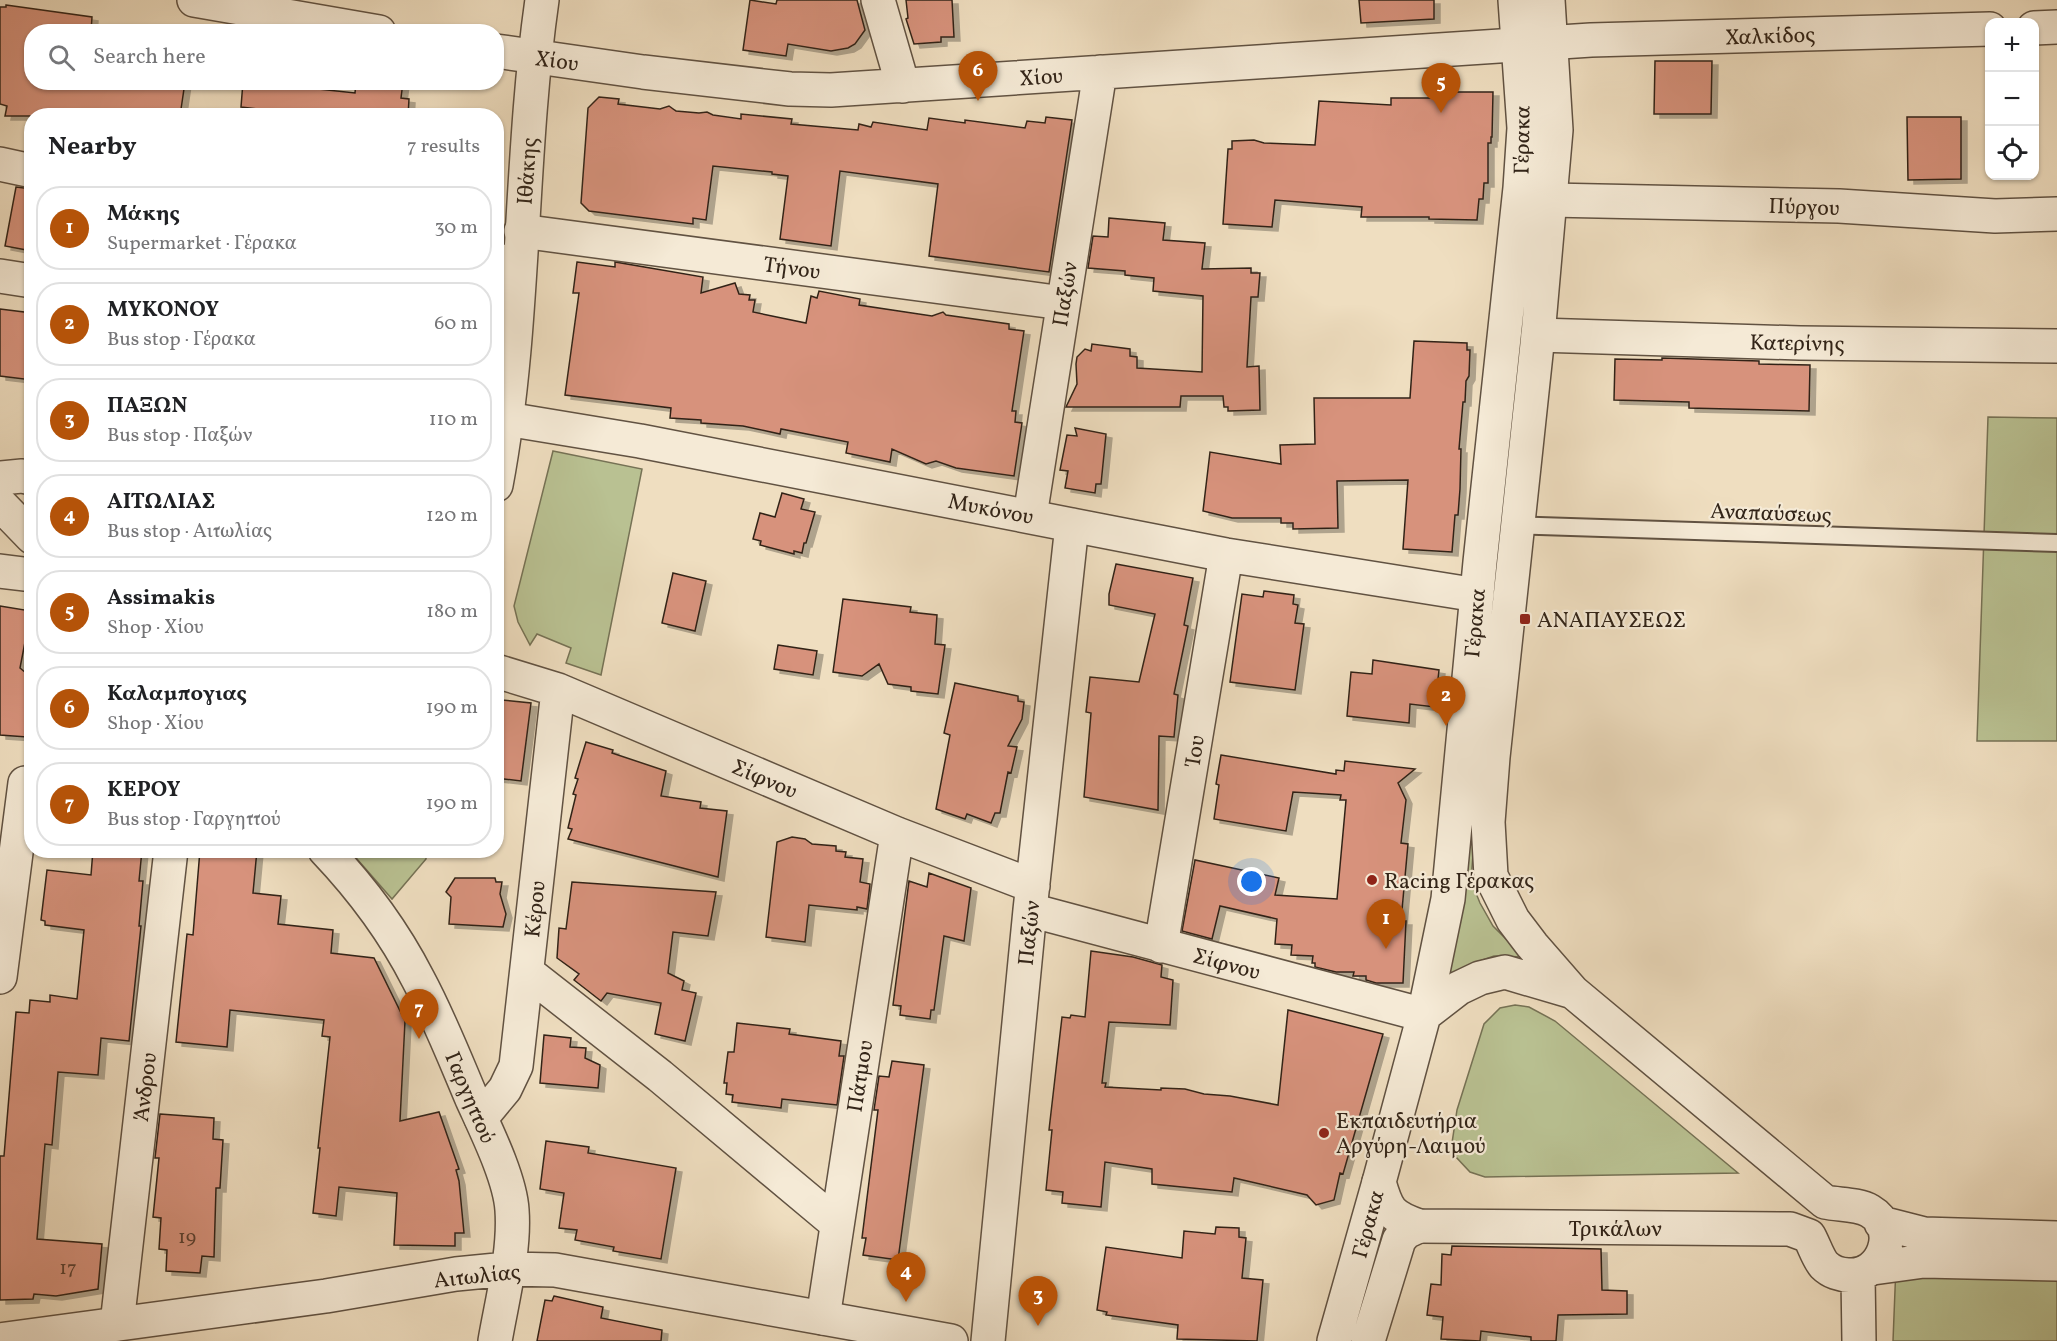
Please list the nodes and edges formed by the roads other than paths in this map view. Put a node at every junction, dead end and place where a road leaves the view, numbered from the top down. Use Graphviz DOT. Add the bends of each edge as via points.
graph roads {
  1 [pos="194,0"];
  2 [pos="542,0"];
  3 [pos="878,0"];
  4 [pos="1515,0"];
  5 [pos="1548,0"];
  6 [pos="333,24"];
  7 [pos="2057,27"];
  8 [pos="2039,28"];
  9 [pos="1985,29"];
  10 [pos="1550,43"];
  11 [pos="1518,45"];
  12 [pos="504,52"];
  13 [pos="534,58"];
  14 [pos="1100,72"];
  15 [pos="903,86"];
  16 [pos="0,164"];
  17 [pos="24,169"];
  18 [pos="1550,200"];
  19 [pos="2057,214"];
  20 [pos="521,231"];
  21 [pos="508,262"];
  22 [pos="0,276"];
  23 [pos="24,280"];
  24 [pos="1063,303"];
  25 [pos="1538,335"];
  26 [pos="2057,346"];
  27 [pos="504,370"];
  28 [pos="507,419"];
  29 [pos="504,437"];
  30 [pos="24,476"];
  31 [pos="0,478"];
  32 [pos="0,504"];
  33 [pos="1030,516"];
  34 [pos="1484,524"];
  35 [pos="1072,525"];
  36 [pos="1516,526"];
  37 [pos="24,529"];
  38 [pos="2057,543"];
  39 [pos="1226,555"];
  40 [pos="0,571"];
  41 [pos="24,574"];
  42 [pos="1477,595"];
  43 [pos="504,673"];
  44 [pos="558,690"];
  45 [pos="19,782"];
  46 [pos="897,834"];
  47 [pos="170,858"];
  48 [pos="332,858"];
  49 [pos="1032,898"];
  50 [pos="1161,946"];
  51 [pos="527,972"];
  52 [pos="0,977"];
  53 [pos="1573,992"];
  54 [pos="1424,1015"];
  55 [pos="481,1118"];
  56 [pos="1379,1182"];
  57 [pos="1881,1222"];
  58 [pos="837,1224"];
  59 [pos="1419,1226"];
  60 [pos="2057,1238"];
  61 [pos="2057,1264"];
  62 [pos="507,1269"];
  63 [pos="1866,1272"];
  64 [pos="823,1318"];
  65 [pos="117,1324"];
  66 [pos="0,1340"];
  67 [pos="495,1341"];
  68 [pos="951,1341"];
  69 [pos="988,1341"];
  70 [pos="1334,1341"];
  71 [pos="1368,1341"];
  72 [pos="1859,1341"];
  1 -- 6 [label="street"];
  2 -- 13 [label="street, Ιθάκης"];
  3 -- 15 [label="street"];
  4 -- 11 [label="street, Γέρακα"];
  5 -- 10 [label="street, Γέρακα"];
  7 -- 8 [label="street"];
  9 -- 10 [label="street, Χαλκίδος"];
  10 -- 11 [label="street, Χίου"];
  10 -- 18 [label="street, Γέρακα" via="1556,130"];
  11 -- 14 [label="street, Χίου"];
  11 -- 34 [label="street, Γέρακα" via="1524,128"];
  12 -- 13 [label="street, Χίου"];
  13 -- 15 [label="street, Χίου" via="790,89"];
  13 -- 20 [label="street, Ιθάκης"];
  14 -- 15 [label="street, Χίου"];
  14 -- 24 [label="street, Παξών"];
  16 -- 17 [label="street"];
  18 -- 19 [label="street, Πύργου" via="1839,206 1995,216"];
  18 -- 25 [label="street, Γέρακα"];
  20 -- 21 [label="street, Ιθάκης"];
  20 -- 24 [label="street, Τήνου"];
  21 -- 27 [label="street, Ιθάκης"];
  22 -- 23 [label="street"];
  24 -- 33 [label="street, Παξών"];
  25 -- 26 [label="street, Κατερίνης"];
  25 -- 36 [label="street, Γέρακα"];
  27 -- 28 [label="street, Ιθάκης"];
  28 -- 29 [label="street, Ιθάκης"];
  28 -- 33 [label="street, Μυκόνου"];
  30 -- 31 [label="street"];
  32 -- 37 [label="street"];
  33 -- 35 [label="street, Μυκόνου"];
  34 -- 36 [label="lane, Αναπαύσεως"];
  34 -- 42 [label="street, Γέρακα"];
  35 -- 39 [label="street, Μυκόνου"];
  35 -- 49 [label="street, Παξών"];
  36 -- 38 [label="lane, Αναπαύσεως"];
  36 -- 53 [label="street, Γέρακα" via="1489,812 1491,876 1513,920"];
  39 -- 42 [label="street, Μυκόνου"];
  39 -- 50 [label="street, Ίου"];
  40 -- 41 [label="street"];
  42 -- 54 [label="street, Γέρακα" via="1448,899"];
  43 -- 44 [label="street, Σίφνου"];
  44 -- 46 [label="street, Σίφνου"];
  44 -- 51 [label="street, Κέρου"];
  45 -- 52 [label="street"];
  46 -- 49 [label="street, Σίφνου"];
  46 -- 58 [label="street, Πάτμου"];
  47 -- 65 [label="street, Άνδρου"];
  48 -- 55 [label="street, Γαργηττού" via="374,906 403,951"];
  49 -- 50 [label="street, Σίφνου"];
  49 -- 69 [label="street, Παξών"];
  50 -- 54 [label="street, Σίφνου"];
  51 -- 55 [label="street, Κέρου" via="516,1066 505,1089"];
  51 -- 58 [label="street" via="660,1076"];
  53 -- 54 [label="street" via="1505,972 1459,988"];
  53 -- 57 [label="street, Γέρακα" via="1825,1202 1858,1206 1872,1212"];
  54 -- 56 [label="street, Γέρακα"];
  55 -- 62 [label="street, Γαργηττού" via="508,1186 512,1209"];
  56 -- 59 [label="street" via="1386,1205 1395,1215"];
  56 -- 70 [label="street, Γέρακα"];
  57 -- 60 [label="street" via="1924,1234"];
  57 -- 63 [label="street" via="1886,1238 1883,1255"];
  58 -- 64 [label="street, Πάτμου"];
  59 -- 63 [label="street, Τρικάλων" via="1790,1229 1809,1236 1824,1265 1840,1275"];
  59 -- 71 [label="street, Γέρακα" via="1399,1240"];
  61 -- 63 [label="street" via="1924,1261"];
  62 -- 64 [label="street, Αιτωλίας" via="555,1270"];
  62 -- 65 [label="street, Αιτωλίας"];
  62 -- 67 [label="street, Γαργηττού"];
  63 -- 72 [label="street"];
  64 -- 68 [label="street, Αιτωλίας"];
  65 -- 66 [label="street, Αιτωλίας"];
}
